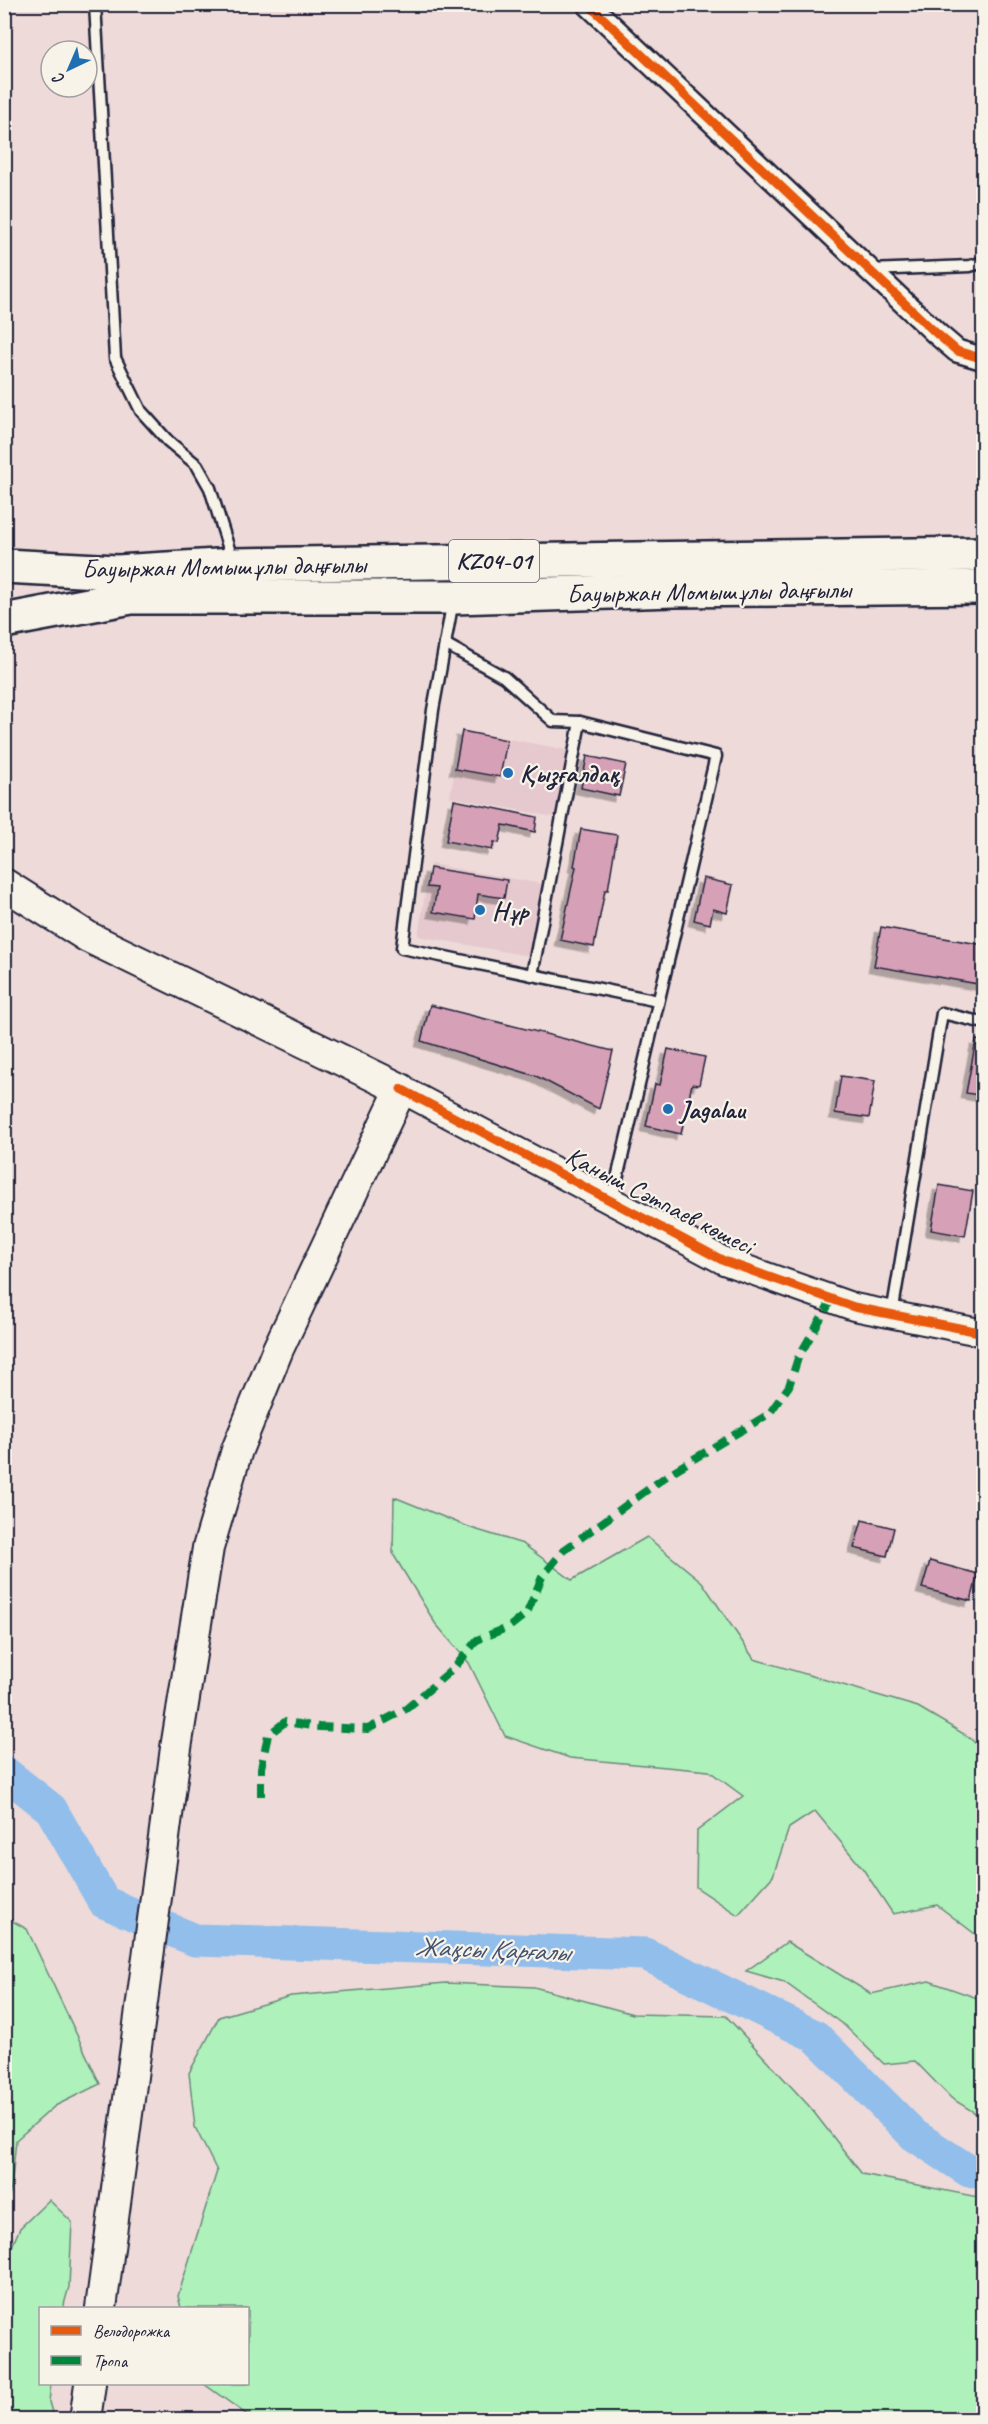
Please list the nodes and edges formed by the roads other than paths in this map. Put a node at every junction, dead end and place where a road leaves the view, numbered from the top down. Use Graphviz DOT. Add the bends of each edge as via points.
graph roads {
  1 [pos="95,4"];
  2 [pos="588,4"];
  3 [pos="978,4"];
  4 [pos="984,11"];
  5 [pos="984,262"];
  6 [pos="870,270"];
  7 [pos="984,359"];
  8 [pos="984,554"];
  9 [pos="234,565"];
  10 [pos="4,566"];
  11 [pos="984,587"];
  12 [pos="454,597"];
  13 [pos="4,621"];
  14 [pos="445,644"];
  15 [pos="580,722"];
  16 [pos="4,884"];
  17 [pos="532,975"];
  18 [pos="658,1001"];
  19 [pos="984,1023"];
  20 [pos="401,1089"];
  21 [pos="612,1201"];
  22 [pos="891,1314"];
  23 [pos="984,1333"];
  24 [pos="101,2307"];
  25 [pos="90,2385"];
  26 [pos="86,2420"];
  1 -- 9 [label="lane" via="116,358 141,411 196,465 210,488"];
  2 -- 6 [label="street"];
  3 -- 4 [label="lane"];
  5 -- 6 [label="lane" via="970,266"];
  6 -- 7 [label="street" via="957,351"];
  8 -- 9 [label="main road, Бауыржан Момышұлы даңғылы / KZ04-01"];
  9 -- 10 [label="main road, Бауыржан Момышұлы даңғылы / KZ04-01" via="117,572"];
  11 -- 12 [label="main road, Бауыржан Момышұлы даңғылы / KZ04-01"];
  12 -- 13 [label="main road, Бауыржан Момышұлы даңғылы / KZ04-01" via="131,597"];
  12 -- 14 [label="lane"];
  14 -- 15 [label="lane" via="504,677 553,721"];
  14 -- 17 [label="lane" via="402,948"];
  15 -- 17 [label="lane"];
  15 -- 18 [label="lane" via="716,756"];
  16 -- 20 [label="main road" via="88,937"];
  17 -- 18 [label="lane"];
  18 -- 21 [label="lane"];
  19 -- 22 [label="lane" via="942,1013"];
  20 -- 21 [label="street, Қаныш Сәтпаев көшесі"];
  20 -- 24 [label="main road" via="278,1349 237,1450 208,1548 176,1748"];
  21 -- 22 [label="street, Қаныш Сәтпаев көшесі" via="724,1260 854,1307"];
  22 -- 23 [label="street, Қаныш Сәтпаев көшесі"];
  25 -- 26 [label="main road"];
}
